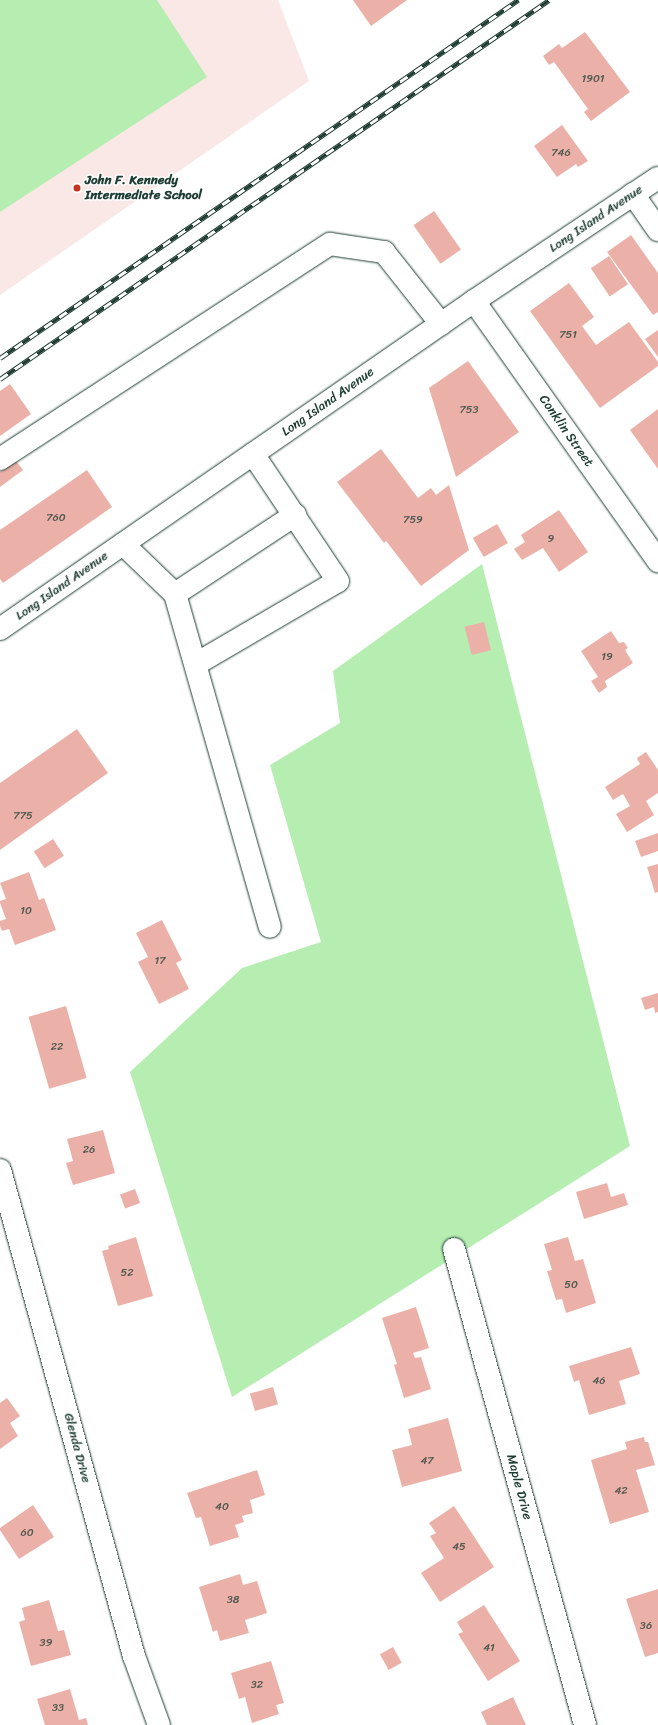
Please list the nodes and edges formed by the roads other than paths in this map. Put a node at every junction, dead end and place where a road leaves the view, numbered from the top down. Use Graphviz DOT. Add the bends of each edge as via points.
graph roads {
  1 [pos="658,178"];
  2 [pos="633,194"];
  3 [pos="658,230"];
  4 [pos="474,301"];
  5 [pos="441,324"];
  6 [pos="253,454"];
  7 [pos="0,459"];
  8 [pos="295,515"];
  9 [pos="123,544"];
  10 [pos="658,561"];
  11 [pos="175,594"];
  12 [pos="0,629"];
  13 [pos="196,664"];
  14 [pos="270,927"];
  15 [pos="0,1170"];
  16 [pos="454,1249"];
  17 [pos="159,1725"];
  18 [pos="585,1725"];
  1 -- 2 [label="street, Long Island Avenue"];
  2 -- 3 [label="street"];
  2 -- 4 [label="street, Long Island Avenue"];
  4 -- 5 [label="street, Long Island Avenue"];
  4 -- 10 [label="street, Conklin Street"];
  5 -- 6 [label="street, Long Island Avenue"];
  5 -- 7 [label="street" via="384,252 330,244"];
  6 -- 8 [label="street"];
  6 -- 9 [label="street, Long Island Avenue"];
  8 -- 11 [label="street"];
  8 -- 13 [label="street" via="338,581"];
  9 -- 11 [label="street"];
  9 -- 12 [label="street, Long Island Avenue"];
  11 -- 13 [label="street"];
  13 -- 14 [label="street"];
  15 -- 17 [label="street, Glenda Drive" via="134,1656"];
  16 -- 18 [label="street, Maple Drive"];
}
